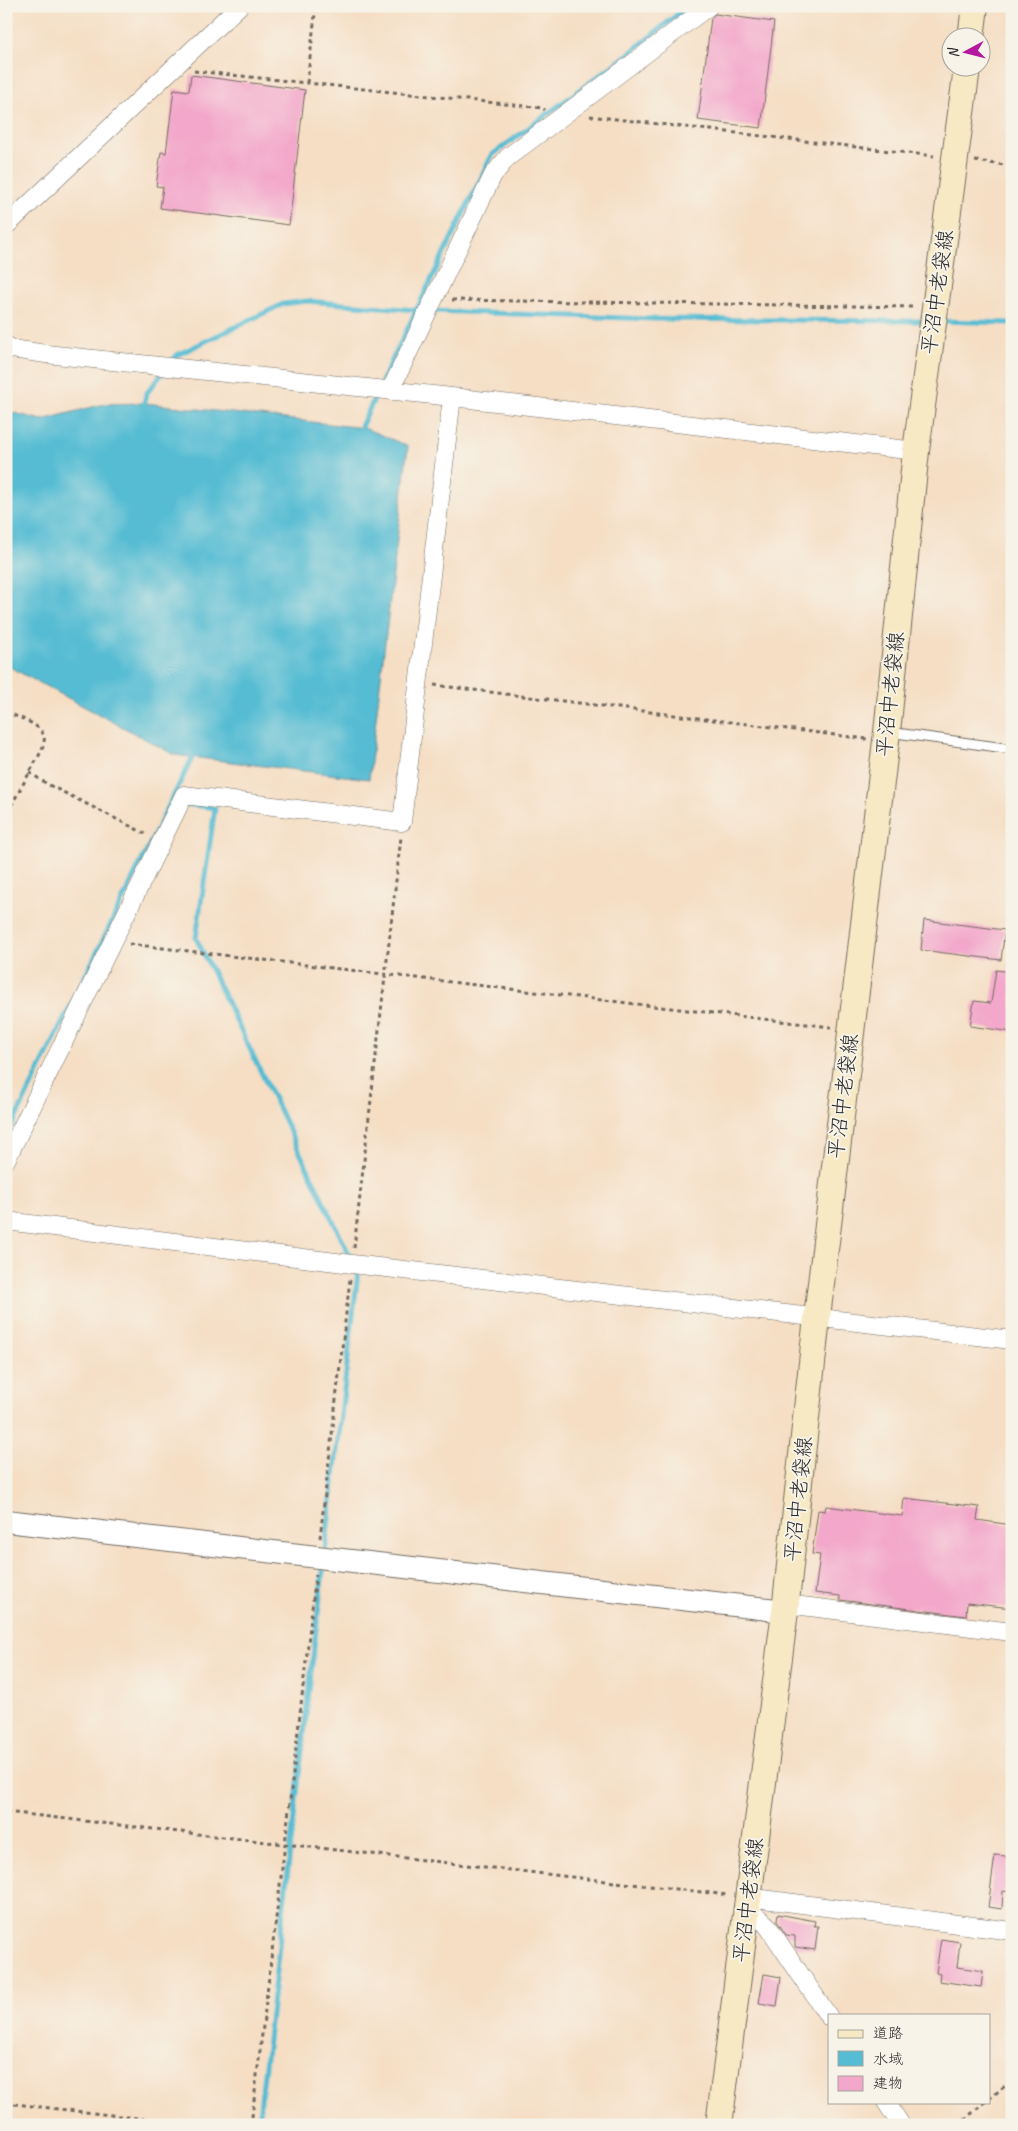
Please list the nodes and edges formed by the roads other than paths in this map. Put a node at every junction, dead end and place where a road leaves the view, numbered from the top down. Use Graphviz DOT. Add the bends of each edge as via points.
graph roads {
  1 [pos="239,6"];
  2 [pos="709,6"];
  3 [pos="975,6"];
  4 [pos="972,28"];
  5 [pos="966,78"];
  6 [pos="6,226"];
  7 [pos="6,345"];
  8 [pos="390,391"];
  9 [pos="452,397"];
  10 [pos="916,451"];
  11 [pos="886,736"];
  12 [pos="1012,749"];
  13 [pos="6,1160"];
  14 [pos="6,1221"];
  15 [pos="817,1317"];
  16 [pos="1012,1340"];
  17 [pos="6,1520"];
  18 [pos="786,1607"];
  19 [pos="1012,1632"];
  20 [pos="747,1902"];
  21 [pos="1012,1931"];
  22 [pos="828,2016"];
  23 [pos="887,2104"];
  24 [pos="719,2125"];
  25 [pos="901,2125"];
  1 -- 6 [label="street"];
  2 -- 8 [label="street" via="508,157 493,175"];
  3 -- 4 [label="main road"];
  5 -- 10 [label="main road, 平沼中老袋線"];
  7 -- 8 [label="street" via="12,349 46,354"];
  8 -- 9 [label="street"];
  9 -- 10 [label="street"];
  9 -- 13 [label="street" via="402,822 184,795"];
  10 -- 11 [label="main road, 平沼中老袋線"];
  11 -- 12 [label="lane"];
  11 -- 15 [label="main road, 平沼中老袋線"];
  14 -- 15 [label="street"];
  15 -- 16 [label="street"];
  15 -- 18 [label="main road, 平沼中老袋線"];
  17 -- 18 [label="street"];
  18 -- 19 [label="street"];
  18 -- 20 [label="main road, 平沼中老袋線"];
  20 -- 21 [label="street"];
  20 -- 22 [label="street" via="767,1925"];
  20 -- 24 [label="main road, 平沼中老袋線"];
  23 -- 25 [label="street"];
}
